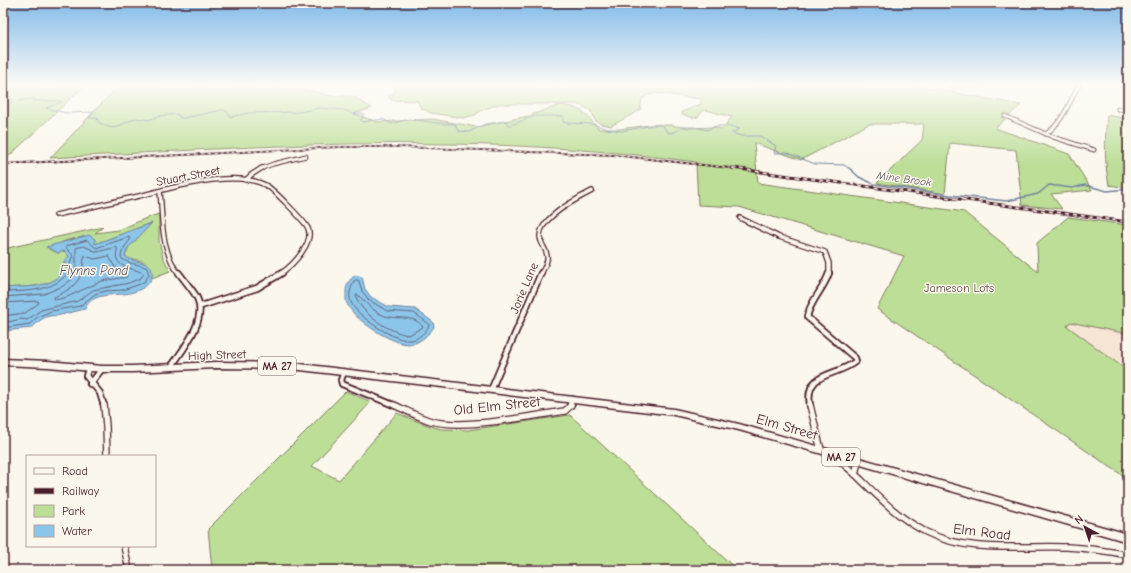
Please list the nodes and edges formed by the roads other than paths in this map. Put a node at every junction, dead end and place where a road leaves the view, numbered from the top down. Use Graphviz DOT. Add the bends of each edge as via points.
graph roads {
  1 [pos="1066,112"];
  2 [pos="1005,116"];
  3 [pos="1046,134"];
  4 [pos="1094,150"];
  5 [pos="306,156"];
  6 [pos="246,180"];
  7 [pos="160,191"];
  8 [pos="592,191"];
  9 [pos="56,215"];
  10 [pos="740,218"];
  11 [pos="200,306"];
  12 [pos="3,362"];
  13 [pos="171,367"];
  14 [pos="88,369"];
  15 [pos="102,369"];
  16 [pos="344,372"];
  17 [pos="90,384"];
  18 [pos="491,390"];
  19 [pos="550,397"];
  20 [pos="571,399"];
  21 [pos="821,450"];
  22 [pos="832,454"];
  23 [pos="107,455"];
  24 [pos="858,462"];
  25 [pos="855,474"];
  26 [pos="1128,538"];
  27 [pos="124,547"];
  28 [pos="1128,555"];
  29 [pos="129,570"];
  1 -- 3 [label="street" via="1055,129"];
  2 -- 3 [label="street"];
  3 -- 4 [label="street"];
  5 -- 6 [label="street" via="262,168"];
  6 -- 7 [label="street, Stuart Street" via="204,181"];
  6 -- 11 [label="street, Stuart Street" via="268,186 300,218 307,226 306,247 289,268 270,281 257,288"];
  7 -- 9 [label="street, Stuart Street"];
  7 -- 11 [label="street" via="164,232 170,258"];
  8 -- 18 [label="street, Jorie Lane" via="562,209 541,229 540,238 547,260"];
  10 -- 21 [label="street" via="779,237 825,252 828,257 830,265 827,280 809,309 807,317 856,361 847,368 815,380 809,390 810,408"];
  11 -- 13 [label="street" via="196,324"];
  12 -- 14 [label="main road, High Street / MA 27"];
  13 -- 15 [label="main road, High Street / MA 27"];
  13 -- 16 [label="main road, High Street / MA 27" via="268,365"];
  14 -- 15 [label="main road, High Street / MA 27"];
  14 -- 17 [label="street" via="86,376"];
  15 -- 17 [label="street"];
  16 -- 18 [label="main road, High Street / MA 27"];
  16 -- 20 [label="street, Old Elm Street" via="342,384 424,418 446,424 565,411 571,406"];
  17 -- 23 [label="street" via="100,395 104,407"];
  18 -- 19 [label="main road, High Street / MA 27"];
  19 -- 20 [label="main road, Elm Street / MA 27"];
  20 -- 21 [label="main road, Elm Street / MA 27" via="674,412"];
  21 -- 22 [label="main road, Elm Street / MA 27"];
  22 -- 24 [label="main road, Elm Street / MA 27"];
  22 -- 25 [label="street, Elm Road"];
  24 -- 25 [label="street"];
  24 -- 26 [label="main road, Elm Street / MA 27"];
  25 -- 28 [label="street, Elm Road" via="919,528 959,544 993,548 1067,547"];
  27 -- 29 [label="street"];
}
